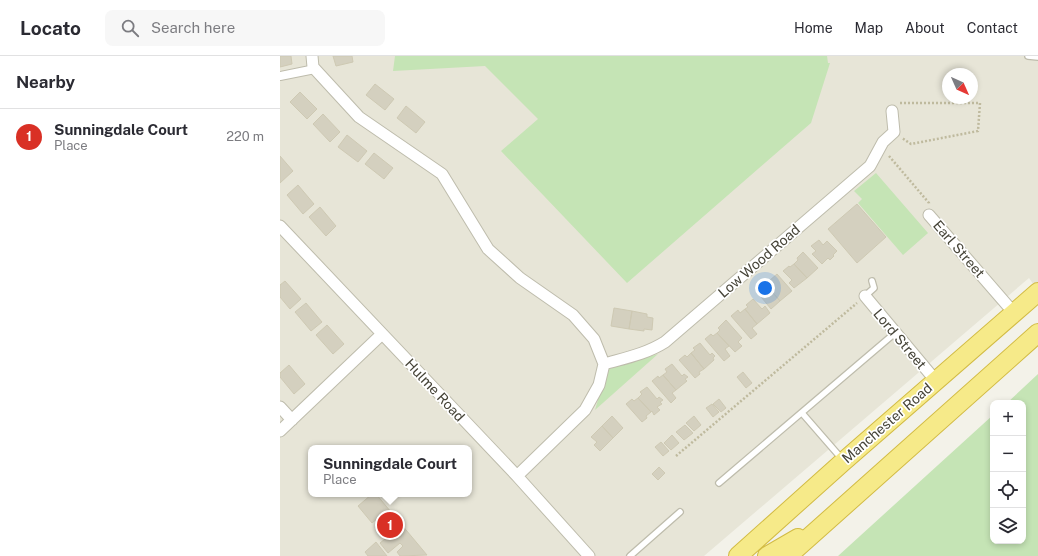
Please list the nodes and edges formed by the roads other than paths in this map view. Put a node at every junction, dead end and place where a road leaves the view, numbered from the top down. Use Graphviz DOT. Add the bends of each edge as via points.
graph roads {
  1 [pos="312,56"];
  2 [pos="1028,56"];
  3 [pos="1038,57"];
  4 [pos="316,70"];
  5 [pos="280,76"];
  6 [pos="892,111"];
  7 [pos="929,215"];
  8 [pos="280,226"];
  9 [pos="872,281"];
  10 [pos="1038,292"];
  11 [pos="865,296"];
  12 [pos="1014,313"];
  13 [pos="895,333"];
  14 [pos="1038,333"];
  15 [pos="382,334"];
  16 [pos="604,364"];
  17 [pos="936,381"];
  18 [pos="280,407"];
  19 [pos="802,413"];
  20 [pos="292,420"];
  21 [pos="280,431"];
  22 [pos="844,461"];
  23 [pos="517,476"];
  24 [pos="719,483"];
  25 [pos="680,512"];
  26 [pos="831,518"];
  27 [pos="589,556"];
  28 [pos="630,556"];
  29 [pos="738,556"];
  30 [pos="767,556"];
  31 [pos="788,556"];
  1 -- 4 [label="street" via="313,67"];
  2 -- 3 [label="lane"];
  4 -- 5 [label="street"];
  4 -- 16 [label="street" via="359,117 442,174 488,249 520,278 574,315 594,339"];
  6 -- 16 [label="street, Low Wood Road" via="894,132 883,142 870,166 665,342 643,353"];
  7 -- 12 [label="street, Earl Street"];
  8 -- 15 [label="street, Hulme Road"];
  9 -- 11 [label="lane" via="874,288"];
  10 -- 12 [label="highway, Manchester Road"];
  11 -- 13 [label="street, Lord Street"];
  12 -- 17 [label="highway, Manchester Road"];
  13 -- 17 [label="street, Lord Street"];
  13 -- 19 [label="lane"];
  14 -- 26 [label="highway"];
  15 -- 20 [label="street"];
  15 -- 23 [label="street, Hulme Road"];
  16 -- 23 [label="street" via="599,385 585,410"];
  17 -- 22 [label="highway, Manchester Road"];
  18 -- 20 [label="street"];
  19 -- 22 [label="lane"];
  19 -- 24 [label="lane"];
  20 -- 21 [label="street"];
  22 -- 29 [label="highway, Manchester Road"];
  23 -- 27 [label="street, Hulme Road"];
  25 -- 28 [label="lane"];
  26 -- 30 [label="highway"];
  26 -- 31 [label="highway"];
}
